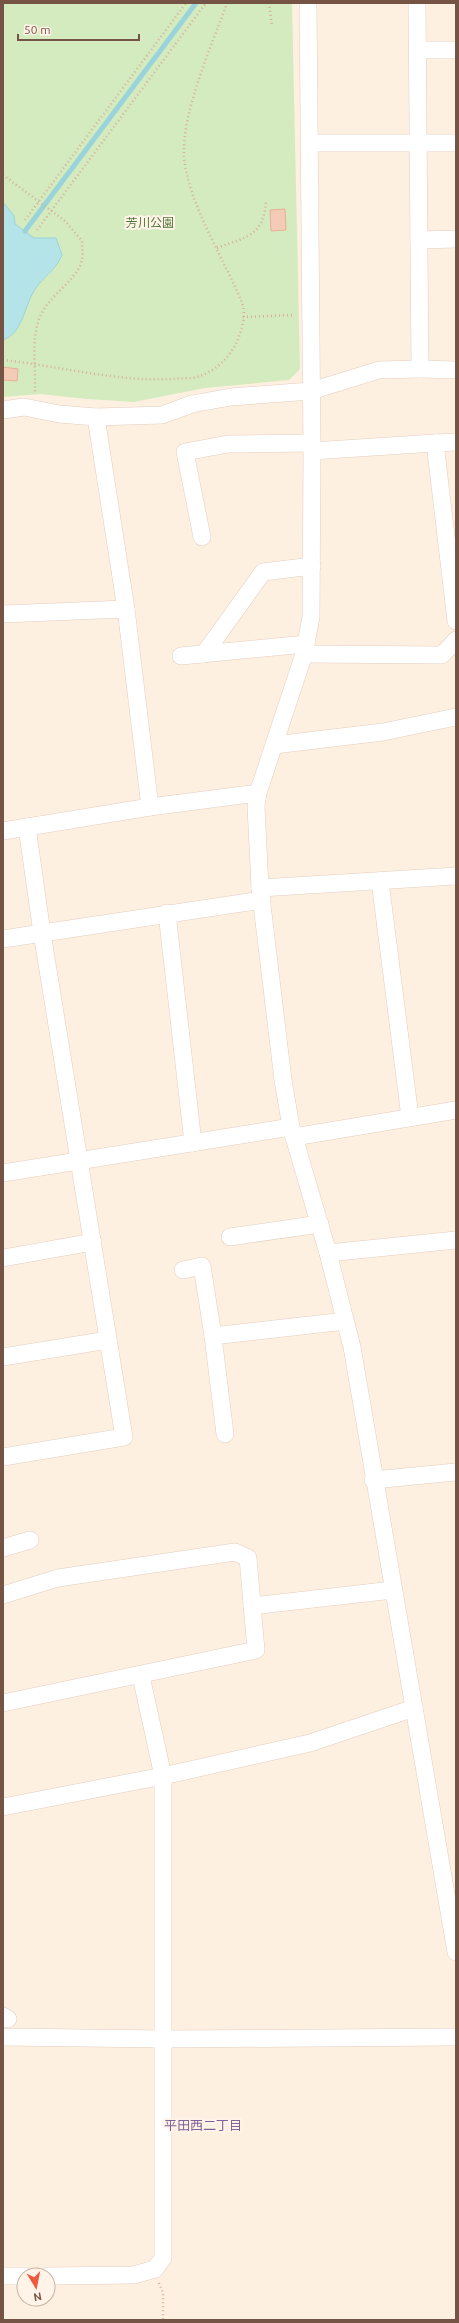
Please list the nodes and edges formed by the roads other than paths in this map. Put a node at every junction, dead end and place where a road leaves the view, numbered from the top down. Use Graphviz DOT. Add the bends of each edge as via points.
graph roads {
  1 [pos="308,3"];
  2 [pos="417,3"];
  3 [pos="418,50"];
  4 [pos="456,50"];
  5 [pos="310,143"];
  6 [pos="419,143"];
  7 [pos="456,143"];
  8 [pos="456,239"];
  9 [pos="419,240"];
  10 [pos="420,369"];
  11 [pos="456,370"];
  12 [pos="312,391"];
  13 [pos="3,410"];
  14 [pos="96,417"];
  15 [pos="456,442"];
  16 [pos="435,444"];
  17 [pos="312,447"];
  18 [pos="202,536"];
  19 [pos="312,566"];
  20 [pos="126,609"];
  21 [pos="3,614"];
  22 [pos="456,621"];
  23 [pos="456,640"];
  24 [pos="305,649"];
  25 [pos="204,654"];
  26 [pos="182,656"];
  27 [pos="456,717"];
  28 [pos="274,745"];
  29 [pos="258,793"];
  30 [pos="150,807"];
  31 [pos="27,828"];
  32 [pos="3,831"];
  33 [pos="456,876"];
  34 [pos="380,881"];
  35 [pos="261,894"];
  36 [pos="167,913"];
  37 [pos="42,933"];
  38 [pos="3,939"];
  39 [pos="456,1110"];
  40 [pos="410,1117"];
  41 [pos="292,1132"];
  42 [pos="194,1143"];
  43 [pos="79,1162"];
  44 [pos="3,1173"];
  45 [pos="320,1224"];
  46 [pos="230,1237"];
  47 [pos="456,1240"];
  48 [pos="93,1242"];
  49 [pos="328,1253"];
  50 [pos="3,1258"];
  51 [pos="183,1270"];
  52 [pos="345,1321"];
  53 [pos="213,1336"];
  54 [pos="108,1340"];
  55 [pos="3,1356"];
  56 [pos="224,1434"];
  57 [pos="3,1457"];
  58 [pos="456,1472"];
  59 [pos="373,1480"];
  60 [pos="30,1540"];
  61 [pos="3,1548"];
  62 [pos="393,1590"];
  63 [pos="3,1595"];
  64 [pos="252,1606"];
  65 [pos="141,1676"];
  66 [pos="3,1703"];
  67 [pos="414,1708"];
  68 [pos="163,1776"];
  69 [pos="3,1807"];
  70 [pos="456,1952"];
  71 [pos="3,2036"];
  72 [pos="456,2037"];
  73 [pos="165,2039"];
  74 [pos="3,2276"];
  75 [pos="16,2276"];
  76 [pos="56,2276"];
  1 -- 5 [label="street"];
  2 -- 3 [label="street"];
  3 -- 4 [label="street"];
  3 -- 6 [label="street"];
  5 -- 6 [label="street"];
  5 -- 12 [label="street"];
  6 -- 7 [label="street"];
  6 -- 9 [label="street"];
  8 -- 9 [label="street"];
  9 -- 10 [label="street"];
  10 -- 11 [label="street"];
  10 -- 12 [label="street" via="379,370"];
  12 -- 14 [label="street" via="231,397 192,404 162,415"];
  12 -- 17 [label="street"];
  13 -- 14 [label="street" via="24,407 59,414"];
  14 -- 20 [label="street"];
  15 -- 16 [label="street"];
  16 -- 17 [label="street"];
  16 -- 22 [label="street"];
  17 -- 18 [label="street" via="228,444 185,452"];
  17 -- 19 [label="street"];
  19 -- 24 [label="street" via="311,617"];
  19 -- 25 [label="street" via="262,572"];
  20 -- 21 [label="street"];
  20 -- 30 [label="street"];
  23 -- 24 [label="street" via="442,654"];
  24 -- 25 [label="street"];
  24 -- 28 [label="street"];
  25 -- 26 [label="street"];
  27 -- 28 [label="street" via="383,732"];
  28 -- 29 [label="street"];
  29 -- 30 [label="street"];
  29 -- 35 [label="street" via="256,806"];
  30 -- 31 [label="street"];
  31 -- 32 [label="street"];
  31 -- 37 [label="street"];
  33 -- 34 [label="street"];
  34 -- 35 [label="street"];
  34 -- 40 [label="street"];
  35 -- 36 [label="street"];
  35 -- 41 [label="street" via="282,1072"];
  36 -- 37 [label="street"];
  36 -- 42 [label="street"];
  37 -- 38 [label="street"];
  37 -- 43 [label="street"];
  39 -- 40 [label="street"];
  40 -- 41 [label="street"];
  41 -- 42 [label="street"];
  41 -- 45 [label="street"];
  42 -- 43 [label="street"];
  43 -- 44 [label="street"];
  43 -- 48 [label="street"];
  45 -- 46 [label="street"];
  45 -- 49 [label="street"];
  47 -- 49 [label="street"];
  48 -- 50 [label="street"];
  48 -- 54 [label="street"];
  49 -- 52 [label="street"];
  51 -- 53 [label="street" via="202,1266"];
  52 -- 53 [label="street"];
  52 -- 59 [label="street" via="352,1347"];
  53 -- 56 [label="street"];
  54 -- 55 [label="street"];
  54 -- 57 [label="street" via="124,1437"];
  58 -- 59 [label="street"];
  59 -- 62 [label="street"];
  60 -- 61 [label="street"];
  62 -- 64 [label="street"];
  62 -- 67 [label="street"];
  63 -- 64 [label="street" via="58,1578 235,1552 248,1558"];
  64 -- 65 [label="street" via="256,1650"];
  65 -- 66 [label="street"];
  65 -- 68 [label="street"];
  67 -- 68 [label="street" via="310,1743"];
  67 -- 70 [label="street"];
  68 -- 69 [label="street"];
  68 -- 73 [label="street"];
  71 -- 73 [label="street"];
  72 -- 73 [label="street"];
  73 -- 76 [label="street" via="163,2258 155,2268 134,2274"];
  74 -- 75 [label="street"];
}
